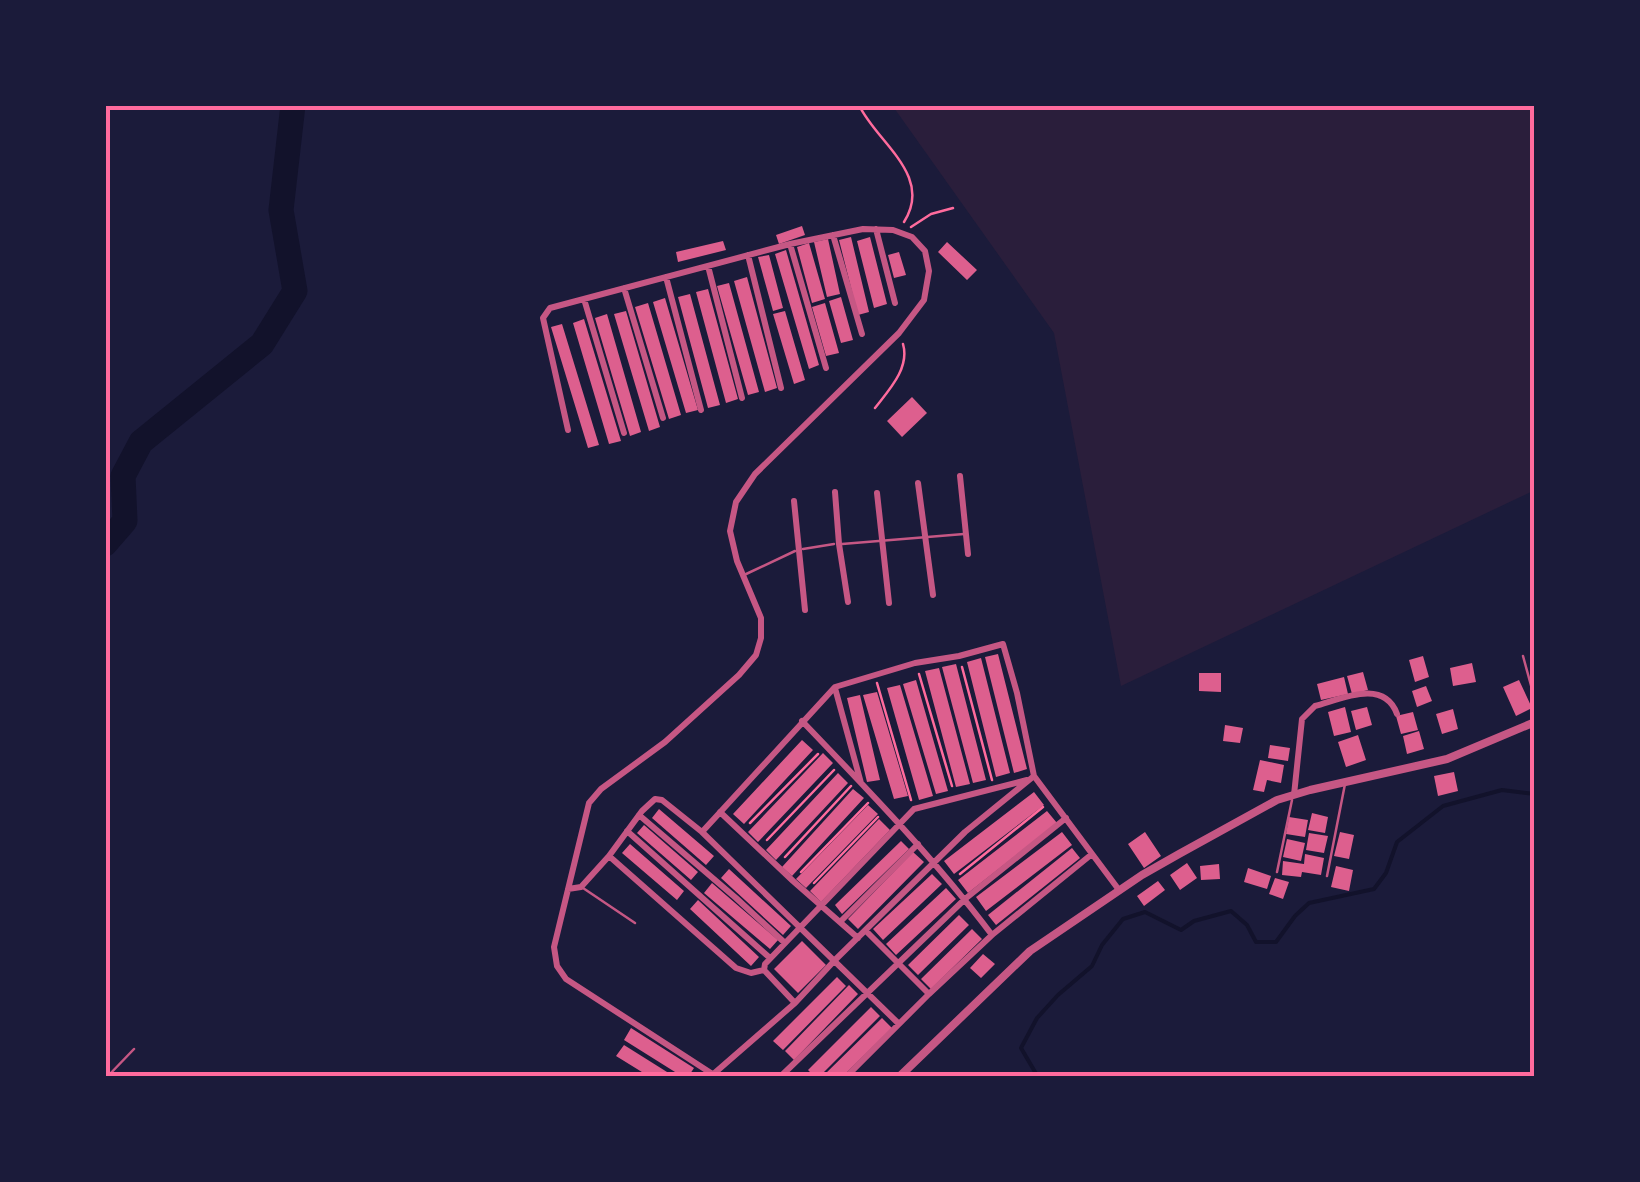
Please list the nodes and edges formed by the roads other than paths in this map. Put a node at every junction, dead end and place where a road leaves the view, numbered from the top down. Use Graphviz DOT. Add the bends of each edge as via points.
graph roads {
  1 [pos="876,229"];
  2 [pos="834,234"];
  3 [pos="790,244"];
  4 [pos="748,255"];
  5 [pos="708,266"];
  6 [pos="666,277"];
  7 [pos="624,288"];
  8 [pos="584,299"];
  9 [pos="895,304"];
  10 [pos="862,334"];
  11 [pos="826,368"];
  12 [pos="782,388"];
  13 [pos="742,398"];
  14 [pos="702,410"];
  15 [pos="664,418"];
  16 [pos="568,430"];
  17 [pos="624,433"];
  18 [pos="960,476"];
  19 [pos="918,483"];
  20 [pos="834,492"];
  21 [pos="876,493"];
  22 [pos="794,501"];
  23 [pos="966,534"];
  24 [pos="924,537"];
  25 [pos="882,540"];
  26 [pos="839,544"];
  27 [pos="799,550"];
  28 [pos="968,554"];
  29 [pos="743,575"];
  30 [pos="932,595"];
  31 [pos="848,602"];
  32 [pos="889,602"];
  33 [pos="805,610"];
  34 [pos="1523,656"];
  35 [pos="835,687"];
  36 [pos="1535,700"];
  37 [pos="1397,714"];
  38 [pos="802,720"];
  39 [pos="1535,722"];
  40 [pos="1033,777"];
  41 [pos="859,781"];
  42 [pos="1346,782"];
  43 [pos="1294,795"];
  44 [pos="720,812"];
  45 [pos="639,815"];
  46 [pos="1066,818"];
  47 [pos="900,823"];
  48 [pos="627,831"];
  49 [pos="702,832"];
  50 [pos="918,844"];
  51 [pos="1092,854"];
  52 [pos="609,856"];
  53 [pos="934,862"];
  54 [pos="1277,872"];
  55 [pos="1327,876"];
  56 [pos="581,887"];
  57 [pos="568,889"];
  58 [pos="1119,890"];
  59 [pos="964,898"];
  60 [pos="822,906"];
  61 [pos="840,922"];
  62 [pos="636,923"];
  63 [pos="800,926"];
  64 [pos="866,930"];
  65 [pos="992,934"];
  66 [pos="858,938"];
  67 [pos="785,943"];
  68 [pos="770,958"];
  69 [pos="835,960"];
  70 [pos="898,962"];
  71 [pos="764,970"];
  72 [pos="867,993"];
  73 [pos="930,994"];
  74 [pos="795,1003"];
  75 [pos="899,1024"];
  76 [pos="134,1049"];
  77 [pos="714,1076"];
  78 [pos="107,1077"];
  79 [pos="780,1077"];
  80 [pos="846,1077"];
  81 [pos="898,1077"];
  1 -- 2 [label="street"];
  1 -- 9 [label="street"];
  1 -- 29 [label="street" via="912,237 925,251 924,300 899,333 755,474 736,502 730,530"];
  2 -- 3 [label="street"];
  2 -- 10 [label="street"];
  3 -- 4 [label="street"];
  3 -- 11 [label="street"];
  4 -- 5 [label="street"];
  4 -- 12 [label="street"];
  5 -- 6 [label="street"];
  5 -- 13 [label="street"];
  6 -- 7 [label="street"];
  6 -- 14 [label="street"];
  7 -- 8 [label="street"];
  7 -- 15 [label="street"];
  8 -- 16 [label="street" via="550,308 544,318"];
  8 -- 17 [label="street"];
  18 -- 23 [label="street"];
  19 -- 24 [label="street"];
  20 -- 26 [label="street"];
  21 -- 25 [label="street"];
  22 -- 27 [label="street"];
  23 -- 24 [label="lane"];
  23 -- 28 [label="street"];
  24 -- 25 [label="lane"];
  24 -- 30 [label="street"];
  25 -- 26 [label="lane"];
  25 -- 32 [label="street"];
  26 -- 27 [label="lane"];
  26 -- 31 [label="street"];
  27 -- 29 [label="lane"];
  27 -- 33 [label="street"];
  29 -- 57 [label="street" via="761,618 756,655 666,742 589,803"];
  34 -- 36 [label="lane"];
  35 -- 38 [label="street"];
  35 -- 40 [label="street" via="1003,644"];
  35 -- 41 [label="street"];
  37 -- 43 [label="street" via="1388,700 1368,692 1308,710"];
  38 -- 41 [label="street"];
  38 -- 44 [label="street"];
  39 -- 42 [label="street" via="1447,759"];
  40 -- 46 [label="street"];
  40 -- 47 [label="street" via="914,809"];
  40 -- 53 [label="street"];
  41 -- 47 [label="street"];
  42 -- 43 [label="street"];
  42 -- 55 [label="lane"];
  43 -- 54 [label="lane"];
  43 -- 58 [label="street"];
  44 -- 49 [label="street"];
  44 -- 60 [label="street"];
  45 -- 48 [label="street"];
  45 -- 49 [label="street" via="655,798"];
  45 -- 67 [label="street"];
  46 -- 51 [label="street"];
  46 -- 59 [label="street"];
  47 -- 50 [label="street"];
  47 -- 60 [label="street"];
  48 -- 52 [label="street"];
  48 -- 68 [label="street"];
  49 -- 63 [label="street"];
  50 -- 53 [label="street"];
  50 -- 61 [label="street"];
  51 -- 58 [label="street"];
  51 -- 65 [label="street"];
  52 -- 56 [label="street"];
  52 -- 71 [label="street" via="736,968"];
  53 -- 59 [label="street"];
  53 -- 64 [label="street"];
  56 -- 57 [label="street"];
  56 -- 62 [label="lane"];
  57 -- 77 [label="street" via="554,947 566,979"];
  58 -- 81 [label="street" via="1030,950"];
  59 -- 65 [label="street"];
  59 -- 70 [label="street"];
  60 -- 61 [label="street"];
  60 -- 63 [label="street"];
  61 -- 66 [label="street"];
  63 -- 67 [label="street"];
  63 -- 69 [label="street"];
  64 -- 66 [label="street"];
  64 -- 70 [label="street"];
  65 -- 73 [label="street"];
  66 -- 69 [label="street"];
  67 -- 68 [label="street"];
  68 -- 71 [label="street"];
  69 -- 72 [label="street"];
  69 -- 74 [label="street"];
  70 -- 72 [label="street"];
  70 -- 73 [label="street"];
  71 -- 74 [label="street"];
  72 -- 75 [label="street"];
  72 -- 79 [label="street"];
  73 -- 75 [label="street"];
  74 -- 77 [label="street"];
  75 -- 80 [label="street"];
  76 -- 78 [label="lane"];
}
